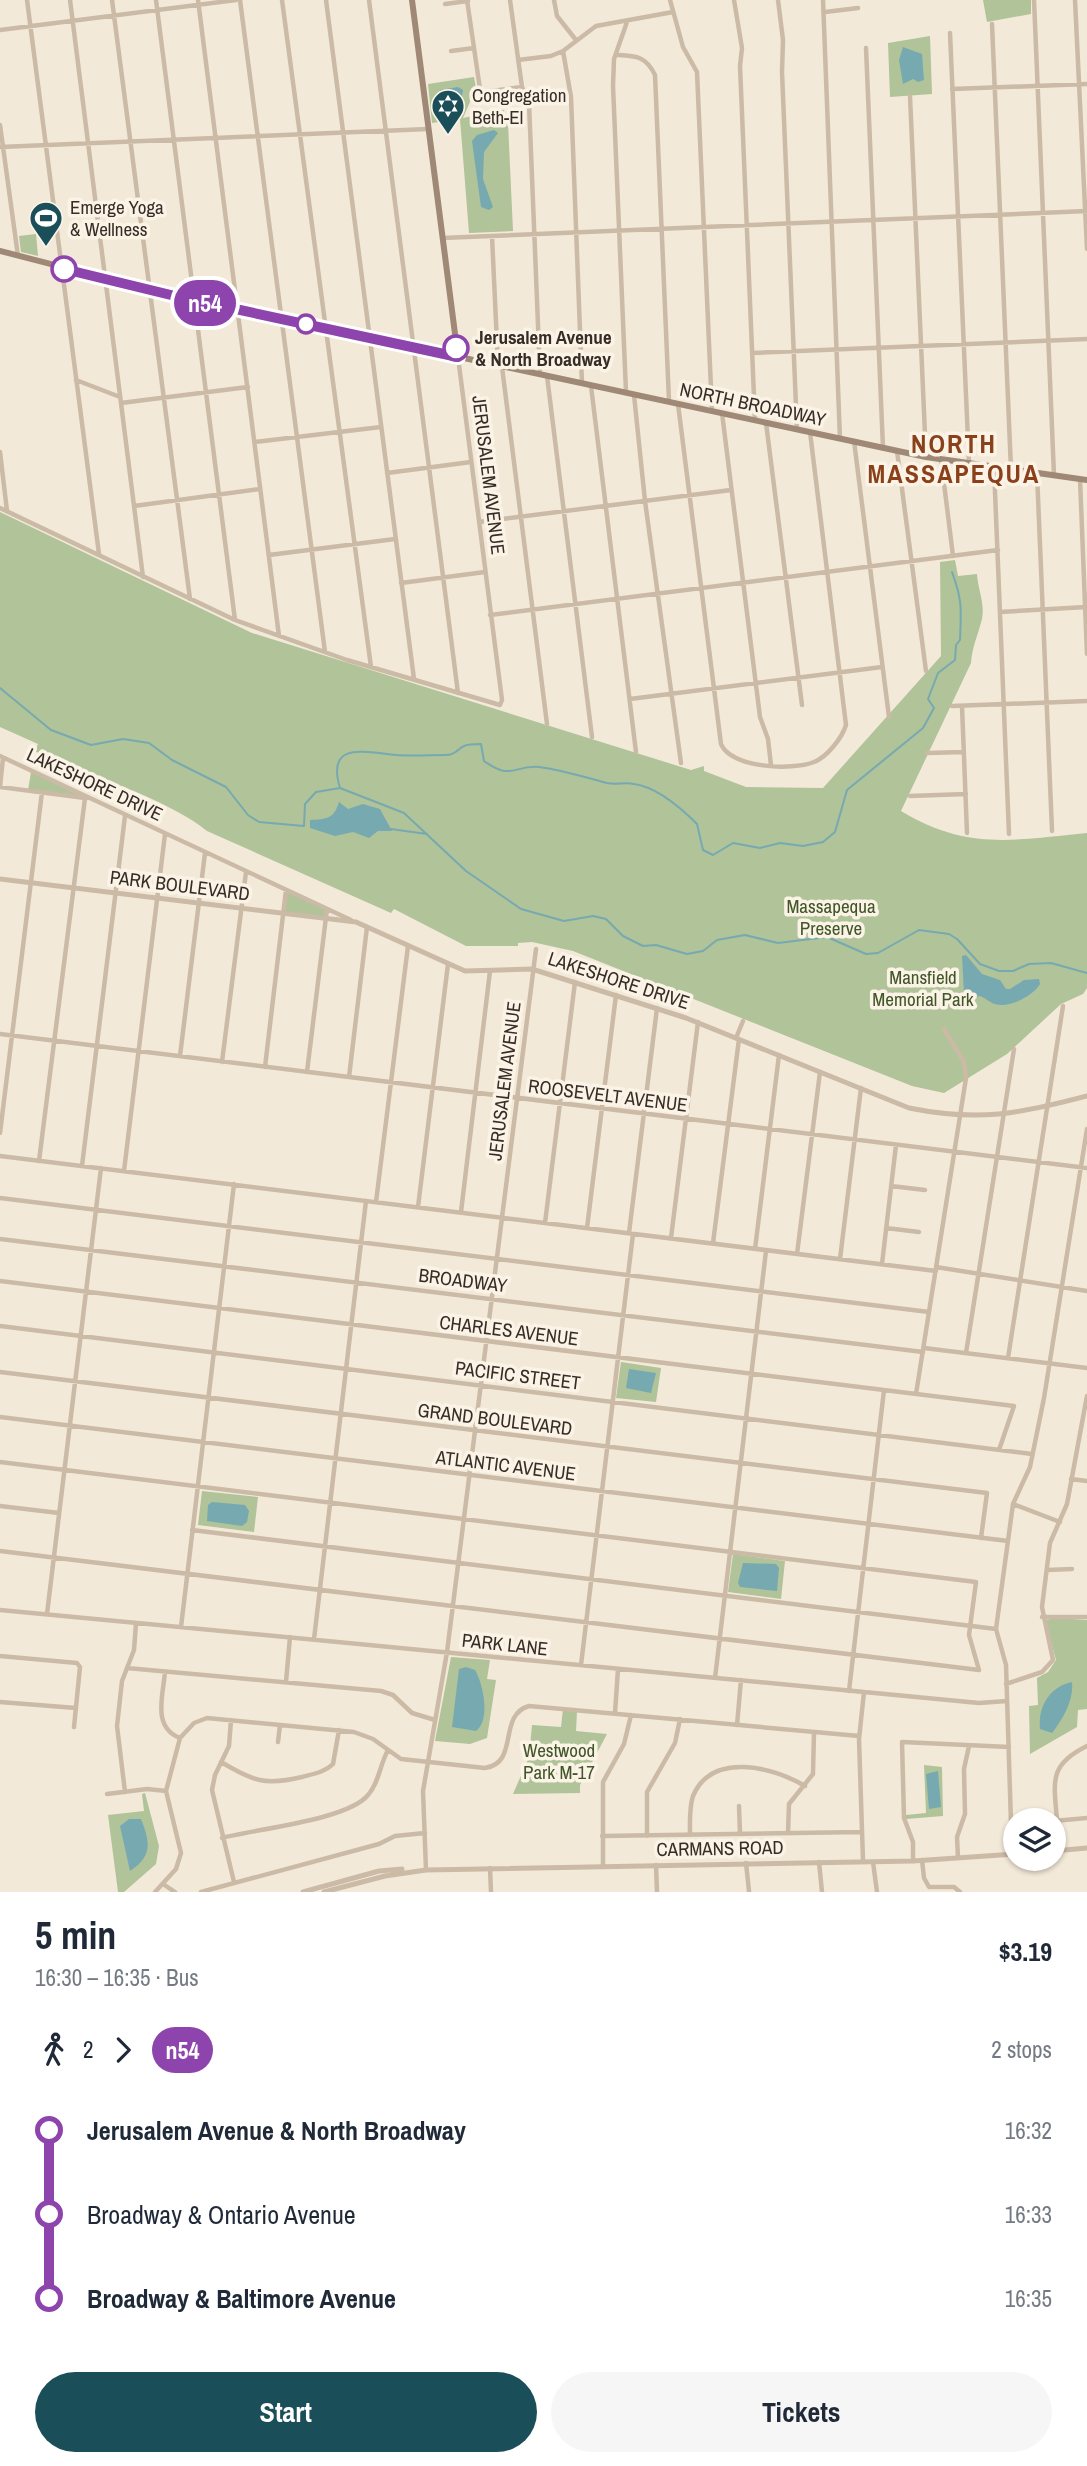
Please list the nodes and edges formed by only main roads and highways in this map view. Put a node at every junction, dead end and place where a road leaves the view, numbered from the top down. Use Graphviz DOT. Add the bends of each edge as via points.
graph roads {
  1 [pos="412,0"];
  2 [pos="0,251"];
  3 [pos="458,357"];
  4 [pos="1083,479"];
  1 -- 3 [label="main road, JERUSALEM AVENUE"];
  2 -- 3 [label="main road, NORTH BROADWAY" via="150,290"];
  3 -- 4 [label="main road, NORTH BROADWAY" via="926,457"];
}
